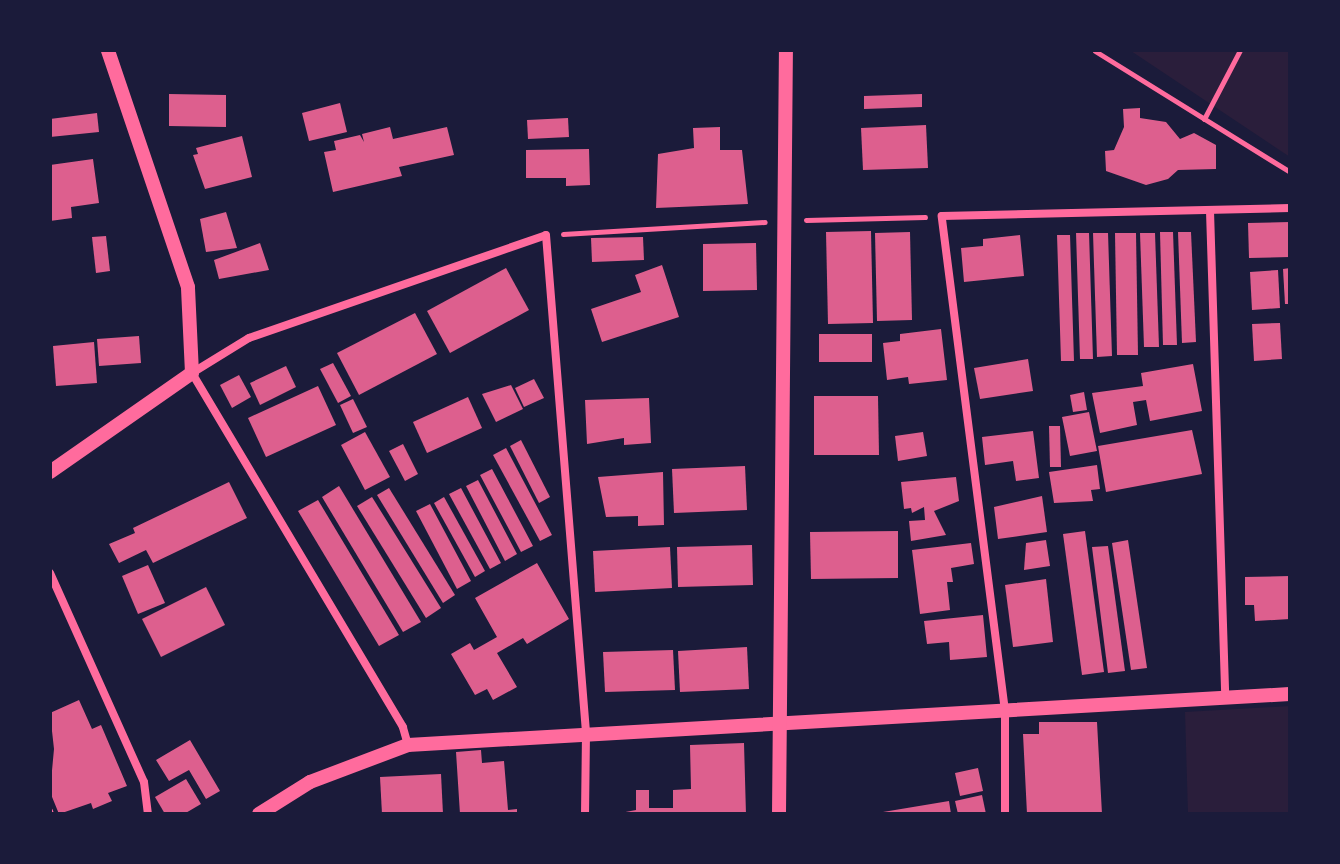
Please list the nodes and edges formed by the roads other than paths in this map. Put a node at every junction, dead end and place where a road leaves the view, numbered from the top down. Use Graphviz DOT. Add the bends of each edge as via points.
graph roads {
  1 [pos="108,50"];
  2 [pos="786,50"];
  3 [pos="1290,208"];
  4 [pos="1210,211"];
  5 [pos="192,373"];
  6 [pos="50,472"];
  7 [pos="50,573"];
  8 [pos="1290,694"];
  9 [pos="1225,697"];
  10 [pos="1005,711"];
  11 [pos="780,721"];
  12 [pos="586,733"];
  13 [pos="408,745"];
  14 [pos="148,814"];
  15 [pos="259,814"];
  16 [pos="585,814"];
  17 [pos="779,814"];
  18 [pos="1005,814"];
  1 -- 5 [label="street" via="188,287"];
  2 -- 11 [label="street"];
  3 -- 4 [label="street"];
  4 -- 9 [label="street"];
  4 -- 10 [label="street" via="942,216"];
  5 -- 6 [label="street"];
  5 -- 12 [label="street" via="249,338 546,235"];
  5 -- 13 [label="street" via="403,727"];
  7 -- 14 [label="street" via="144,782"];
  8 -- 9 [label="street"];
  9 -- 10 [label="street"];
  10 -- 11 [label="street"];
  10 -- 18 [label="street"];
  11 -- 12 [label="street"];
  11 -- 17 [label="street"];
  12 -- 13 [label="street"];
  12 -- 16 [label="street"];
  13 -- 15 [label="street" via="310,782"];
}
